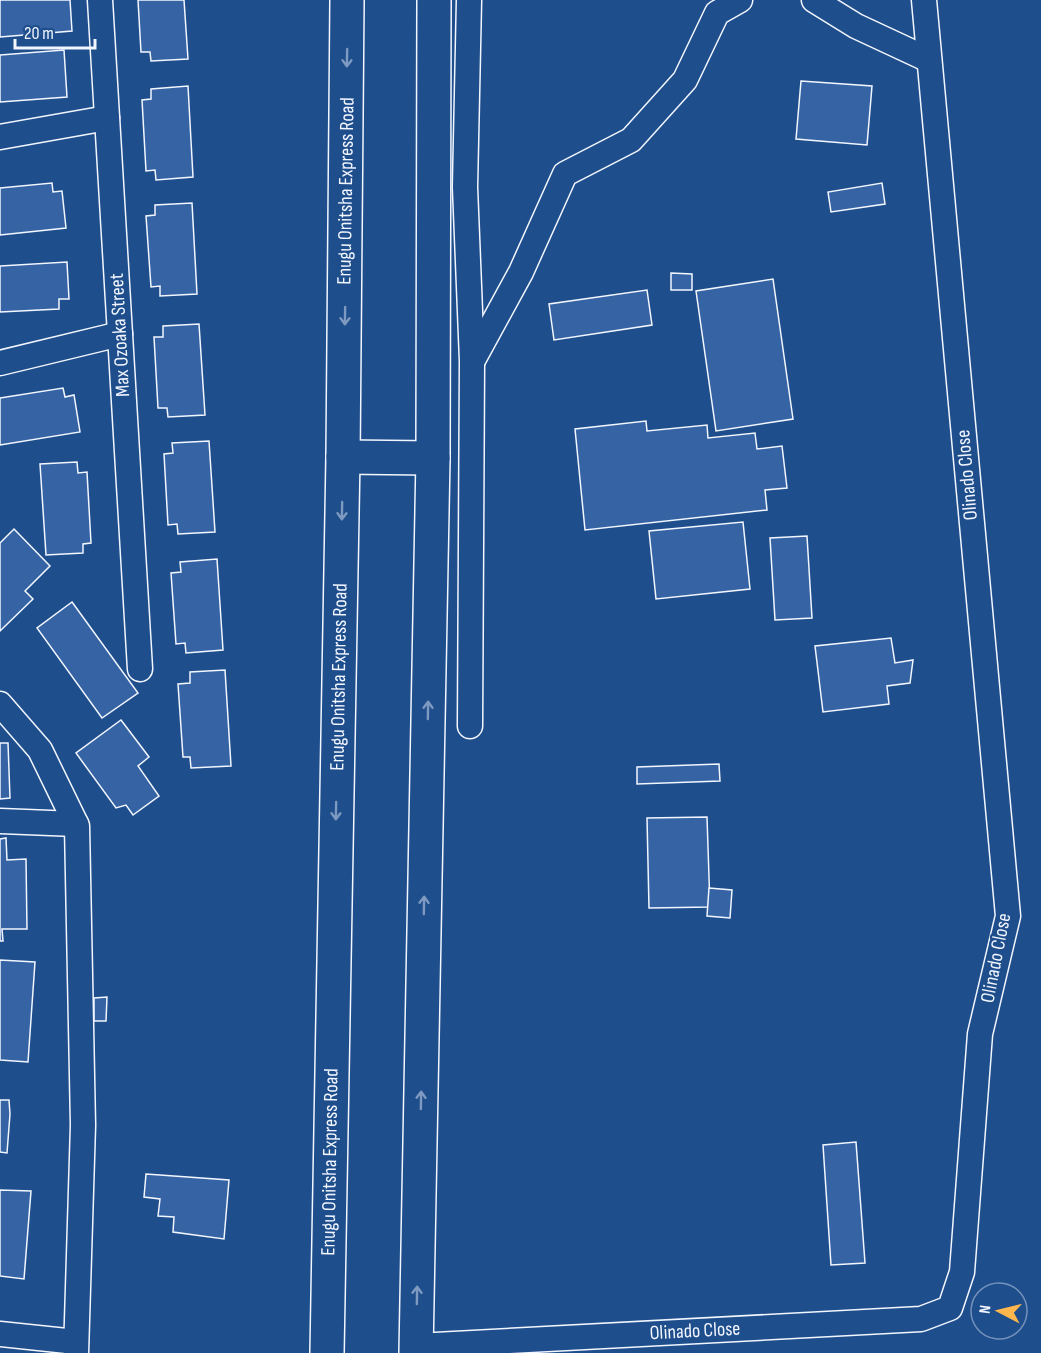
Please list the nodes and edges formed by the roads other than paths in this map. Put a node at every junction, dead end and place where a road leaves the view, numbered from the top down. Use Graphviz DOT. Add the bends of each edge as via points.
graph roads {
  1 [pos="100,0"];
  2 [pos="347,0"];
  3 [pos="434,0"];
  4 [pos="469,0"];
  5 [pos="740,0"];
  6 [pos="814,0"];
  7 [pos="924,0"];
  8 [pos="929,60"];
  9 [pos="107,118"];
  10 [pos="0,137"];
  11 [pos="120,334"];
  12 [pos="472,361"];
  13 [pos="0,363"];
  14 [pos="343,457"];
  15 [pos="432,458"];
  16 [pos="140,669"];
  17 [pos="0,704"];
  18 [pos="470,726"];
  19 [pos="0,821"];
  20 [pos="77,825"];
  21 [pos="0,1334"];
  22 [pos="76,1348"];
  23 [pos="416,1349"];
  24 [pos="327,1353"];
  1 -- 9 [label="street, Max Ozoaka Street"];
  2 -- 14 [label="highway, Enugu Onitsha Express Road, one-way"];
  3 -- 15 [label="highway"];
  4 -- 12 [label="street" via="465,187"];
  5 -- 12 [label="street" via="717,14 685,80 631,140 566,174 521,272"];
  6 -- 8 [label="street" via="856,26"];
  7 -- 8 [label="street, Olinado Close"];
  8 -- 23 [label="street, Olinado Close" via="1008,916 980,1034 962,1272 950,1308 921,1319"];
  9 -- 10 [label="street"];
  9 -- 11 [label="street, Max Ozoaka Street"];
  11 -- 13 [label="street"];
  11 -- 16 [label="street, Max Ozoaka Street"];
  12 -- 18 [label="street"];
  14 -- 15 [label="highway"];
  14 -- 24 [label="highway, Enugu Onitsha Express Road, one-way"];
  23 -- 15 [label="highway, one-way"];
  17 -- 20 [label="street" via="40,750"];
  19 -- 20 [label="street"];
  20 -- 22 [label="street" via="83,1125"];
  21 -- 22 [label="street"];
}
